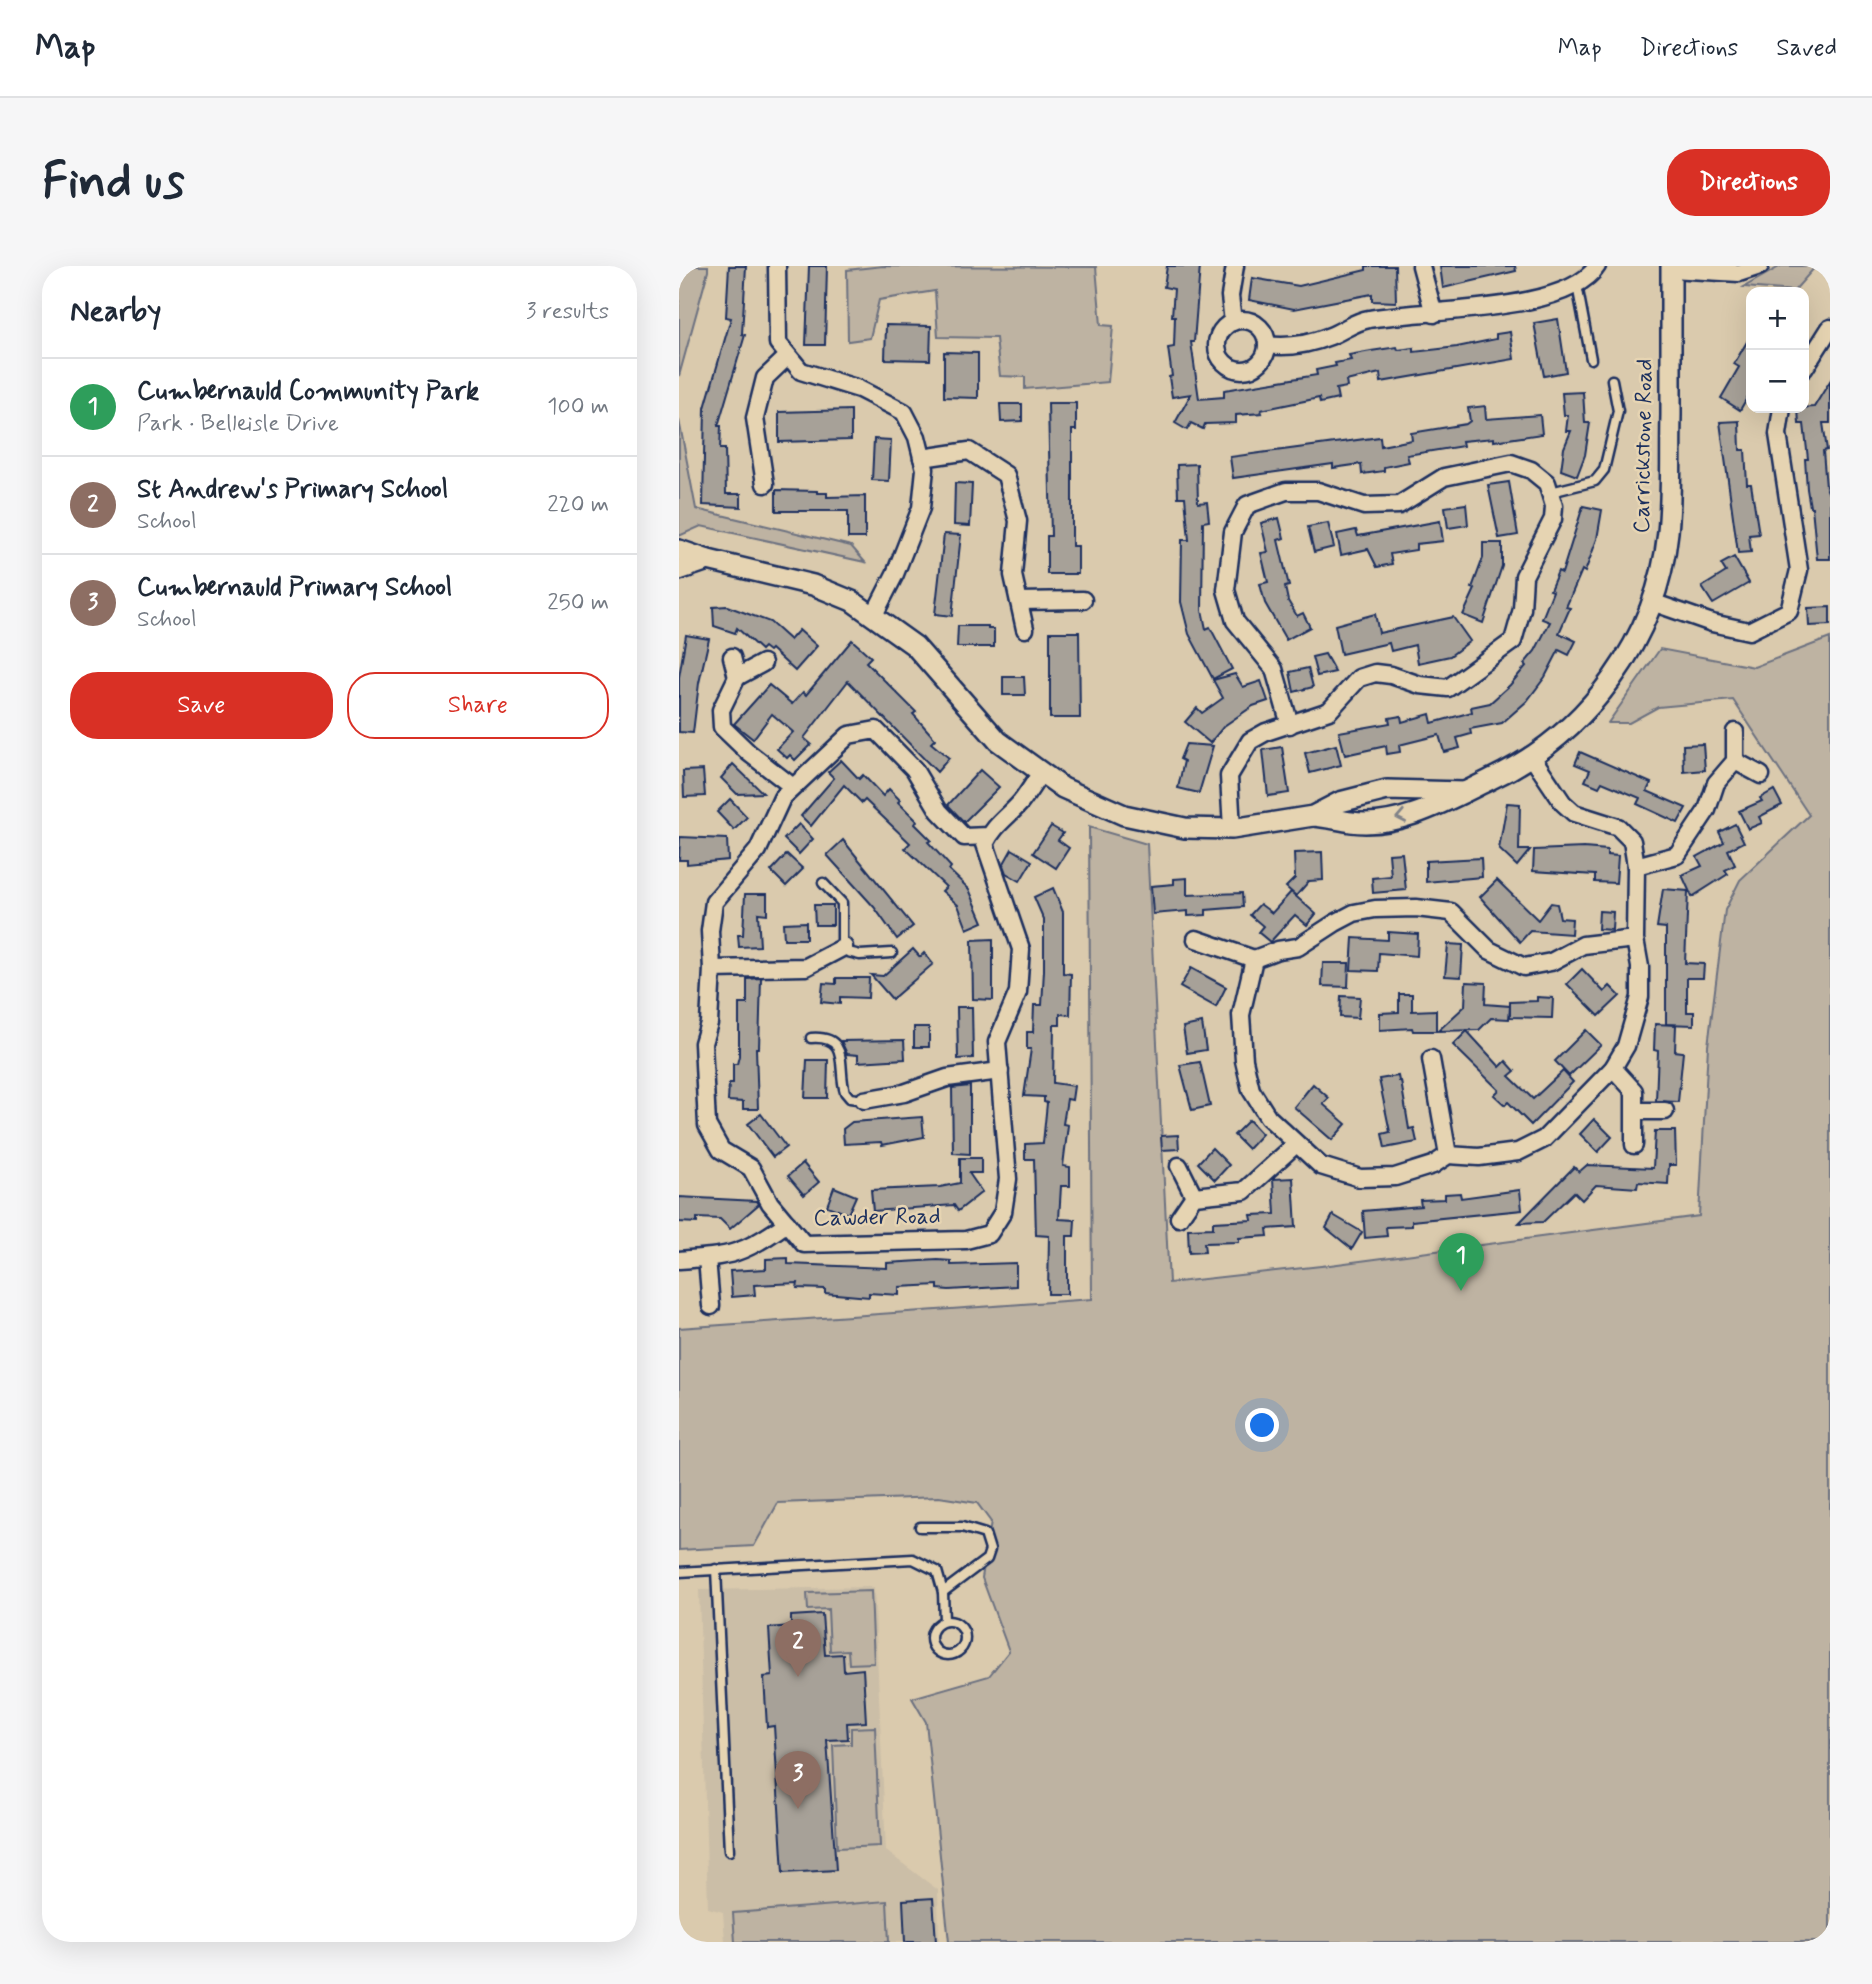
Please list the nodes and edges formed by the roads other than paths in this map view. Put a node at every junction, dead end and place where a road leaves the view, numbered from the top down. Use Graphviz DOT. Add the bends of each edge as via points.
graph roads {
  1 [pos="777,266"];
  2 [pos="1235,266"];
  3 [pos="1421,266"];
  4 [pos="1597,266"];
  5 [pos="1760,266"];
  6 [pos="1671,268"];
  7 [pos="1577,285"];
  8 [pos="1434,314"];
  9 [pos="1233,322"];
  10 [pos="1830,328"];
  11 [pos="1267,345"];
  12 [pos="788,356"];
  13 [pos="1591,359"];
  14 [pos="1809,361"];
  15 [pos="1612,380"];
  16 [pos="1781,413"];
  17 [pos="922,458"];
  18 [pos="765,484"];
  19 [pos="1551,492"];
  20 [pos="679,550"];
  21 [pos="708,560"];
  22 [pos="679,570"];
  23 [pos="1083,600"];
  24 [pos="1019,601"];
  25 [pos="1652,602"];
  26 [pos="874,615"];
  27 [pos="1025,629"];
  28 [pos="732,657"];
  29 [pos="763,663"];
  30 [pos="737,677"];
  31 [pos="1290,725"];
  32 [pos="1735,732"];
  33 [pos="1532,757"];
  34 [pos="1735,761"];
  35 [pos="1040,774"];
  36 [pos="1761,775"];
  37 [pos="793,787"];
  38 [pos="1464,792"];
  39 [pos="1313,816"];
  40 [pos="1233,829"];
  41 [pos="989,836"];
  42 [pos="1636,866"];
  43 [pos="823,883"];
  44 [pos="1196,939"];
  45 [pos="1635,939"];
  46 [pos="844,947"];
  47 [pos="892,953"];
  48 [pos="1254,959"];
  49 [pos="712,970"];
  50 [pos="811,1038"];
  51 [pos="1431,1059"];
  52 [pos="1613,1068"];
  53 [pos="1000,1071"];
  54 [pos="864,1100"];
  55 [pos="1635,1111"];
  56 [pos="1665,1111"];
  57 [pos="1296,1144"];
  58 [pos="1634,1145"];
  59 [pos="1448,1155"];
  60 [pos="1179,1166"];
  61 [pos="1194,1196"];
  62 [pos="1179,1218"];
  63 [pos="787,1223"];
  64 [pos="707,1258"];
  65 [pos="679,1259"];
  66 [pos="711,1306"];
  67 [pos="920,1527"];
  68 [pos="716,1569"];
  69 [pos="679,1572"];
  70 [pos="943,1592"];
  71 [pos="944,1621"];
  72 [pos="729,1851"];
  1 -- 12 [label="street" via="778,343"];
  2 -- 9 [label="street" via="1230,296"];
  3 -- 8 [label="street"];
  4 -- 7 [label="street"];
  5 -- 6 [label="street" via="1739,273"];
  6 -- 25 [label="street, Carrickstone Road" via="1668,533"];
  7 -- 8 [label="street" via="1503,304"];
  7 -- 13 [label="lane"];
  8 -- 11 [label="street" via="1366,319 1328,337 1288,348"];
  9 -- 11 [label="street" via="1256,324"];
  9 -- 11 [label="street" via="1220,333 1217,349 1232,368 1256,366"];
  10 -- 14 [label="street"];
  12 -- 17 [label="street" via="801,371 859,389 904,412 918,437"];
  12 -- 18 [label="street" via="765,378 755,418"];
  15 -- 19 [label="lane" via="1618,411 1604,470 1595,481"];
  16 -- 25 [label="street" via="1778,434 1799,570 1789,611 1749,631"];
  17 -- 24 [label="street" via="969,451 1006,475 1018,521 1013,576"];
  17 -- 26 [label="street" via="921,509"];
  19 -- 31 [label="street" via="1552,520 1524,576 1522,609 1513,641 1448,688 1375,673 1359,678 1329,712"];
  19 -- 31 [label="street" via="1548,483 1531,470 1511,463 1444,477 1399,505 1364,506 1318,491 1286,491 1247,505 1233,532 1226,590 1235,621 1274,669"];
  20 -- 21 [label="street, Carrickstone Road"];
  21 -- 22 [label="street"];
  21 -- 26 [label="street, Carrickstone Road" via="813,585"];
  23 -- 24 [label="street"];
  24 -- 27 [label="street"];
  25 -- 33 [label="street, Carrickstone Road" via="1625,660 1595,701"];
  26 -- 35 [label="street, Carrickstone Road" via="915,646 998,741"];
  28 -- 30 [label="street"];
  29 -- 30 [label="street"];
  30 -- 37 [label="street" via="721,710 722,727"];
  31 -- 40 [label="street" via="1250,741 1229,776"];
  32 -- 34 [label="street"];
  33 -- 38 [label="street, Carrickstone Road"];
  33 -- 42 [label="street" via="1574,813 1618,827 1632,841"];
  34 -- 36 [label="street"];
  34 -- 42 [label="street" via="1716,783 1707,810 1677,855"];
  35 -- 40 [label="street, Carrickstone Road" via="1096,804 1143,820 1185,828"];
  35 -- 41 [label="street"];
  37 -- 41 [label="street, Cawder Road" via="849,735 876,730 914,769 950,824 964,837"];
  37 -- 49 [label="street, Cawder Road" via="775,809 758,850 714,902"];
  38 -- 39 [label="street, Carrickstone Road" via="1387,790 1340,802"];
  38 -- 39 [label="street, Carrickstone Road, one-way" via="1422,813 1389,819 1350,822"];
  39 -- 40 [label="street, Carrickstone Road"];
  41 -- 53 [label="street, Cawder Road" via="985,844 991,868 1021,949 1018,992 997,1042"];
  42 -- 45 [label="street"];
  43 -- 46 [label="lane" via="842,903"];
  44 -- 48 [label="street"];
  45 -- 48 [label="street" via="1583,945 1552,962 1524,967 1489,950 1451,912 1375,909 1354,913 1299,947"];
  45 -- 52 [label="street" via="1640,997 1626,1046"];
  46 -- 47 [label="lane" via="860,956"];
  46 -- 49 [label="street" via="806,967"];
  48 -- 57 [label="street" via="1241,1015 1244,1060 1251,1090 1268,1117"];
  49 -- 63 [label="street, Cawder Road" via="709,1023 703,1043 707,1125 721,1150 751,1168"];
  50 -- 54 [label="lane" via="821,1037 839,1049 845,1093"];
  51 -- 59 [label="street"];
  52 -- 55 [label="street" via="1634,1091"];
  52 -- 59 [label="street" via="1544,1139 1518,1152"];
  53 -- 54 [label="street" via="947,1078"];
  53 -- 63 [label="street, Cawder Road" via="1008,1179 1003,1212 989,1234 966,1240 804,1244"];
  55 -- 56 [label="street"];
  55 -- 58 [label="street"];
  57 -- 59 [label="street" via="1321,1166 1360,1178 1395,1177"];
  57 -- 61 [label="street" via="1244,1191"];
  60 -- 61 [label="street"];
  61 -- 62 [label="street"];
  63 -- 64 [label="street" via="731,1256"];
  64 -- 65 [label="street"];
  64 -- 66 [label="street"];
  67 -- 70 [label="lane" via="962,1527 985,1534 989,1541 987,1559"];
  68 -- 69 [label="lane"];
  68 -- 70 [label="lane" via="913,1559 937,1571"];
  68 -- 72 [label="lane"];
  70 -- 71 [label="lane"];
  71 -- 71 [label="lane" via="955,1622 965,1635 964,1646 950,1655 939,1653 932,1644 934,1627"];
}
